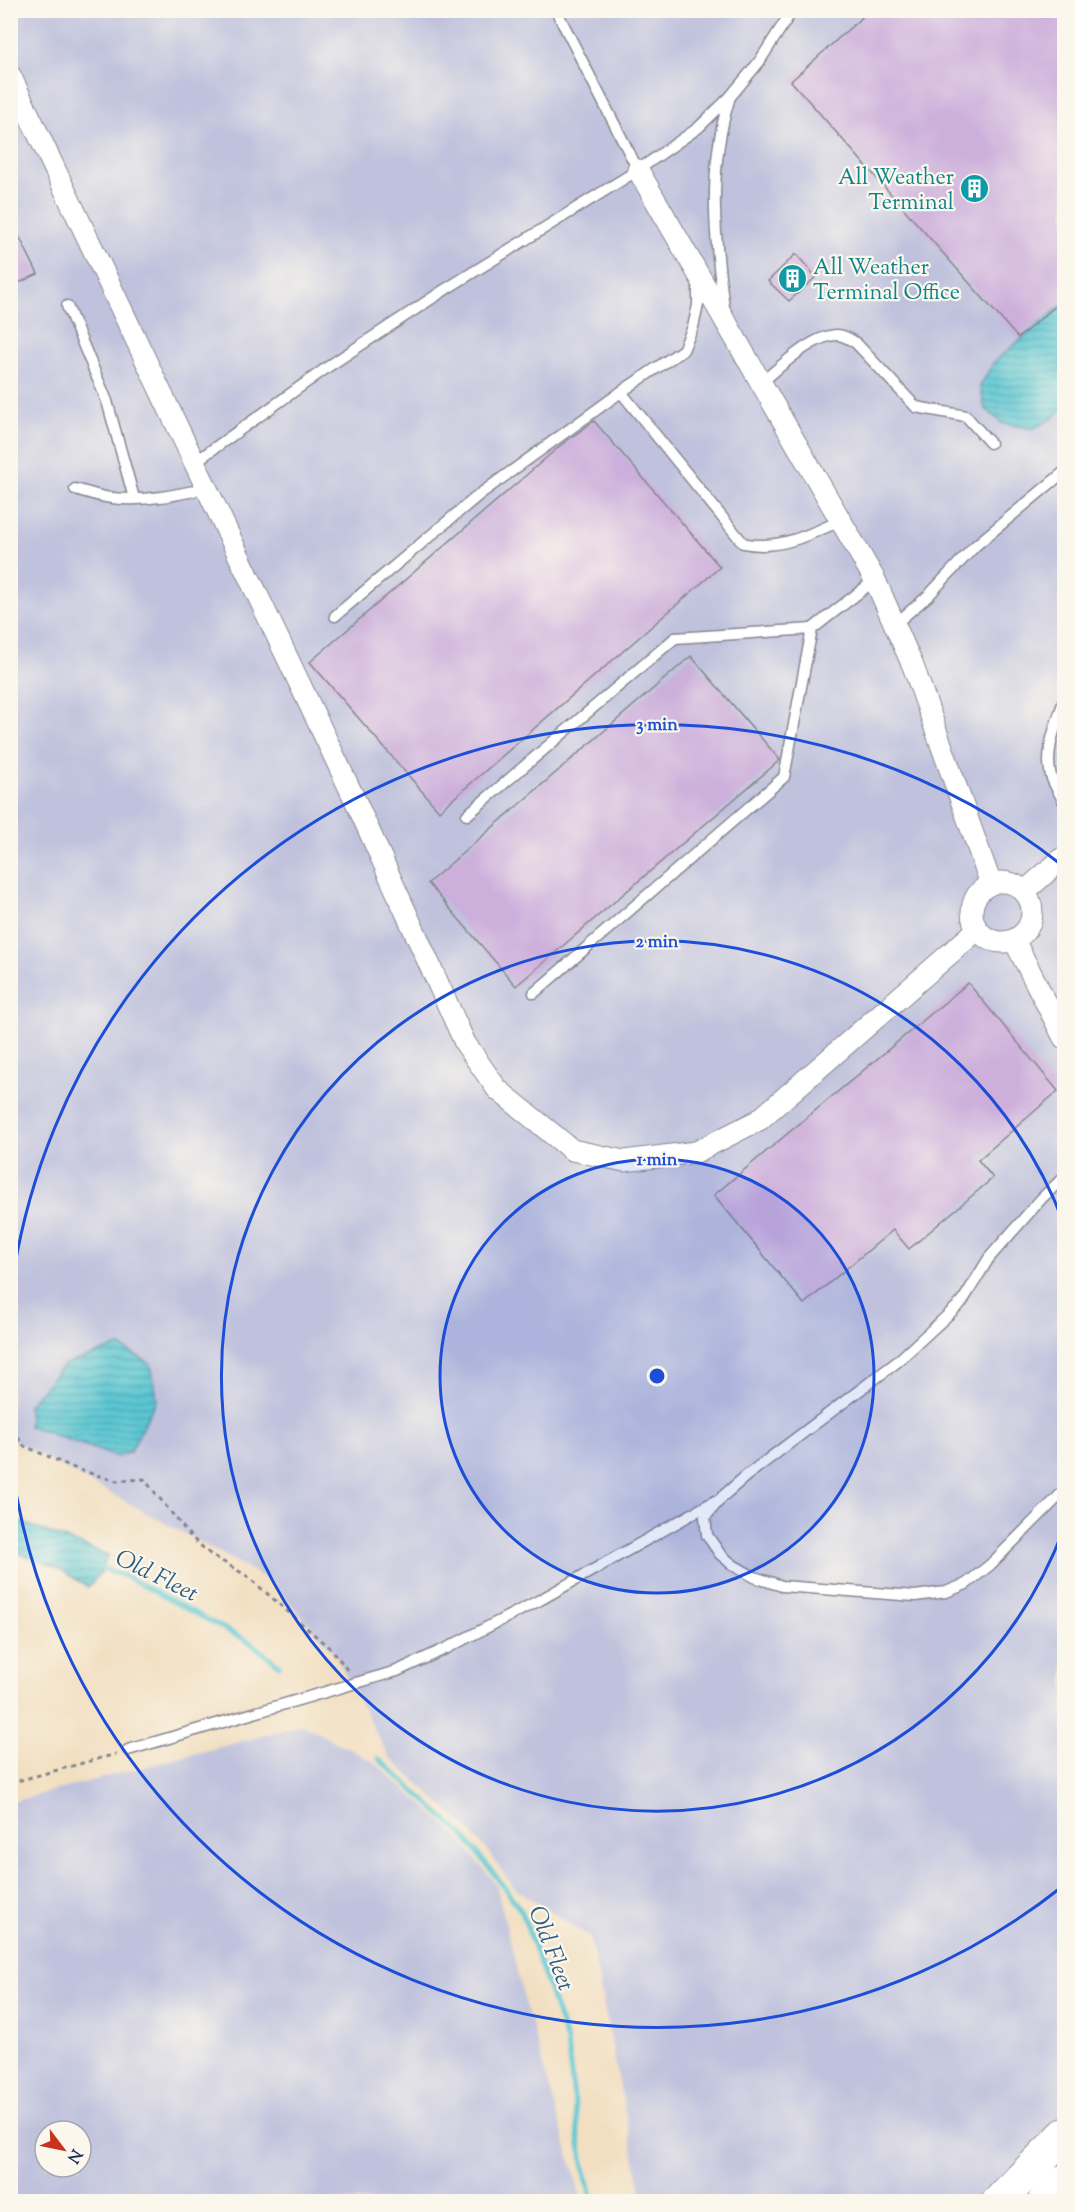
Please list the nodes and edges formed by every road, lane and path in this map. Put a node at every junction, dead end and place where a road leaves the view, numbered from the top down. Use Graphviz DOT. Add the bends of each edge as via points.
graph roads {
  1 [pos="556,10"];
  2 [pos="795,10"];
  3 [pos="10,75"];
  4 [pos="730,97"];
  5 [pos="638,170"];
  6 [pos="698,272"];
  7 [pos="67,306"];
  8 [pos="730,328"];
  9 [pos="762,382"];
  10 [pos="621,392"];
  11 [pos="990,443"];
  12 [pos="195,462"];
  13 [pos="1065,472"];
  14 [pos="207,488"];
  15 [pos="75,489"];
  16 [pos="134,498"];
  17 [pos="842,520"];
  18 [pos="875,580"];
  19 [pos="335,616"];
  20 [pos="895,624"];
  21 [pos="812,628"];
  22 [pos="1065,700"];
  23 [pos="1065,802"];
  24 [pos="467,815"];
  25 [pos="1065,857"];
  26 [pos="991,884"];
  27 [pos="1024,892"];
  28 [pos="977,930"];
  29 [pos="1014,940"];
  30 [pos="534,993"];
  31 [pos="1065,1038"];
  32 [pos="1065,1177"];
  33 [pos="10,1420"];
  34 [pos="1065,1491"];
  35 [pos="723,1496"];
  36 [pos="356,1682"];
  37 [pos="128,1750"];
  38 [pos="10,1783"];
  39 [pos="1065,2135"];
  40 [pos="1065,2181"];
  41 [pos="998,2202"];
  42 [pos="1044,2202"];
  1 -- 5 [label="lane"];
  2 -- 4 [label="lane"];
  3 -- 12 [label="street"];
  4 -- 5 [label="lane" via="698,128"];
  4 -- 8 [label="lane" via="720,129 714,200 716,249"];
  5 -- 6 [label="street"];
  5 -- 12 [label="lane" via="332,364"];
  6 -- 8 [label="street"];
  6 -- 10 [label="lane" via="698,305 683,350"];
  7 -- 16 [label="lane" via="107,401"];
  8 -- 9 [label="street"];
  9 -- 11 [label="lane" via="811,344 827,336 845,336 916,407 966,416"];
  9 -- 17 [label="street"];
  10 -- 17 [label="lane" via="743,543 759,546 798,540"];
  10 -- 19 [label="lane" via="480,494"];
  12 -- 14 [label="street"];
  13 -- 20 [label="lane" via="975,546"];
  14 -- 16 [label="lane" via="164,498"];
  14 -- 28 [label="street" via="465,1043 497,1089 572,1150 624,1161 696,1152 759,1120"];
  15 -- 16 [label="lane" via="111,498"];
  17 -- 18 [label="street"];
  18 -- 20 [label="street"];
  18 -- 21 [label="lane"];
  20 -- 26 [label="street"];
  21 -- 24 [label="lane" via="675,638"];
  21 -- 30 [label="lane" via="784,777"];
  22 -- 23 [label="lane" via="1052,735 1050,757 1051,776"];
  25 -- 27 [label="street"];
  26 -- 27 [label="street" via="1009,883"];
  26 -- 28 [label="street" via="973,904"];
  27 -- 29 [label="street" via="1031,919 1022,935"];
  28 -- 29 [label="street" via="994,942"];
  29 -- 31 [label="street"];
  32 -- 35 [label="lane" via="989,1258 962,1302 940,1323 897,1362"];
  33 -- 36 [label="path" via="22,1445 79,1470 117,1481 144,1479 190,1537 247,1576 333,1651"];
  34 -- 35 [label="lane" via="966,1584 946,1592 915,1596 782,1586 754,1577 720,1554 707,1535 705,1517"];
  35 -- 36 [label="lane" via="457,1643 397,1671"];
  36 -- 37 [label="lane"];
  37 -- 38 [label="path"];
  39 -- 41 [label="highway"];
  40 -- 42 [label="highway"];
}
